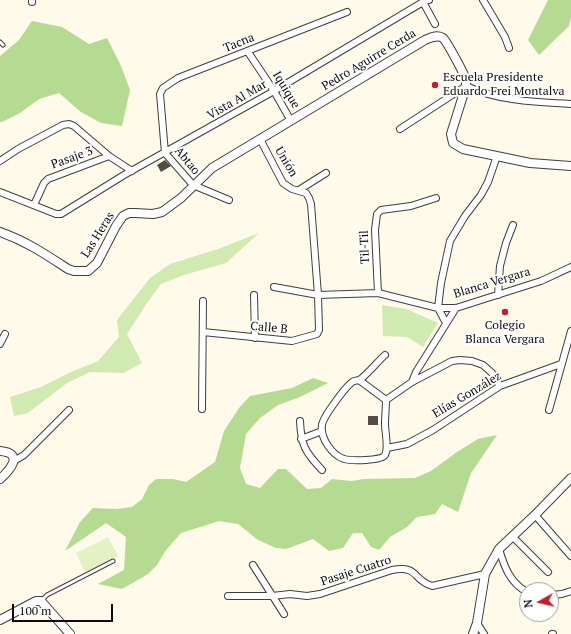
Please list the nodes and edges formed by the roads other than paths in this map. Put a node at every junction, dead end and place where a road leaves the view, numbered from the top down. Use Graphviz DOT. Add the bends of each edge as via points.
graph roads {
  1 [pos="483,0"];
  2 [pos="426,1"];
  3 [pos="347,12"];
  4 [pos="435,24"];
  5 [pos="509,48"];
  6 [pos="248,52"];
  7 [pos="466,86"];
  8 [pos="274,91"];
  9 [pos="571,104"];
  10 [pos="161,113"];
  11 [pos="291,120"];
  12 [pos="400,129"];
  13 [pos="260,139"];
  14 [pos="165,153"];
  15 [pos="109,156"];
  16 [pos="497,156"];
  17 [pos="0,162"];
  18 [pos="571,166"];
  19 [pos="132,171"];
  20 [pos="326,173"];
  21 [pos="193,185"];
  22 [pos="299,190"];
  23 [pos="0,192"];
  24 [pos="436,198"];
  25 [pos="229,200"];
  26 [pos="34,205"];
  27 [pos="513,225"];
  28 [pos="0,232"];
  29 [pos="571,267"];
  30 [pos="274,287"];
  31 [pos="378,293"];
  32 [pos="254,295"];
  33 [pos="318,295"];
  34 [pos="498,295"];
  35 [pos="203,301"];
  36 [pos="438,308"];
  37 [pos="456,308"];
  38 [pos="446,323"];
  39 [pos="571,331"];
  40 [pos="203,332"];
  41 [pos="5,334"];
  42 [pos="255,338"];
  43 [pos="0,344"];
  44 [pos="385,354"];
  45 [pos="561,364"];
  46 [pos="359,380"];
  47 [pos="412,382"];
  48 [pos="500,386"];
  49 [pos="386,400"];
  50 [pos="202,409"];
  51 [pos="69,410"];
  52 [pos="549,410"];
  53 [pos="300,421"];
  54 [pos="322,431"];
  55 [pos="301,439"];
  56 [pos="387,448"];
  57 [pos="0,451"];
  58 [pos="14,461"];
  59 [pos="322,470"];
  60 [pos="571,478"];
  61 [pos="0,479"];
  62 [pos="536,515"];
  63 [pos="512,536"];
  64 [pos="499,549"];
  65 [pos="571,556"];
  66 [pos="114,561"];
  67 [pos="253,565"];
  68 [pos="548,572"];
  69 [pos="485,574"];
  70 [pos="519,586"];
  71 [pos="571,592"];
  72 [pos="559,594"];
  73 [pos="228,596"];
  74 [pos="272,596"];
  75 [pos="39,601"];
  76 [pos="284,614"];
  77 [pos="0,620"];
  78 [pos="477,623"];
  79 [pos="70,634"];
  80 [pos="473,634"];
  81 [pos="484,634"];
  1 -- 5 [label="street" via="506,37"];
  2 -- 4 [label="street"];
  2 -- 8 [label="street, Vista Al Mar"];
  3 -- 6 [label="street, Tacna"];
  6 -- 8 [label="street, Iquique"];
  6 -- 10 [label="street, Tacna" via="178,78 167,85 160,94"];
  7 -- 9 [label="street" via="516,100"];
  7 -- 11 [label="street, Pedro Aguirre Cerda" via="464,75 443,38 431,37"];
  7 -- 12 [label="street"];
  7 -- 16 [label="street" via="451,134 453,143 463,149"];
  8 -- 11 [label="street, Iquique"];
  8 -- 14 [label="street, Vista Al Mar"];
  10 -- 14 [label="street, Abtao"];
  11 -- 13 [label="street, Pedro Aguirre Cerda"];
  13 -- 21 [label="street, Pedro Aguirre Cerda" via="212,168"];
  13 -- 22 [label="street, Unión" via="283,183"];
  14 -- 19 [label="street, Vista Al Mar"];
  14 -- 21 [label="street, Abtao"];
  15 -- 17 [label="street" via="69,124 18,149"];
  15 -- 19 [label="street"];
  15 -- 26 [label="street, Pasaje 3" via="48,179"];
  16 -- 18 [label="street" via="530,163"];
  16 -- 36 [label="street" via="481,195 450,241"];
  19 -- 26 [label="street, Vista Al Mar" via="60,214"];
  20 -- 22 [label="street"];
  21 -- 25 [label="street, Abtao"];
  21 -- 28 [label="street, Las Heras" via="162,212 129,213 123,216 97,263 85,272 68,269 20,239"];
  22 -- 33 [label="street" via="306,193 311,204"];
  23 -- 26 [label="street"];
  24 -- 31 [label="street, Til-Til" via="412,206 381,210 377,214 375,230"];
  27 -- 34 [label="street" via="500,266"];
  29 -- 34 [label="street, Blanca Vergara" via="541,281"];
  30 -- 33 [label="street, Blanca Vergara"];
  31 -- 33 [label="street, Blanca Vergara"];
  31 -- 36 [label="street, Blanca Vergara"];
  32 -- 42 [label="street"];
  33 -- 42 [label="street, Calle B" via="319,330 316,334 292,341"];
  34 -- 37 [label="street, Blanca Vergara"];
  35 -- 40 [label="street"];
  36 -- 37 [label="street, Blanca Vergara"];
  36 -- 38 [label="street"];
  37 -- 38 [label="street"];
  38 -- 47 [label="street"];
  39 -- 45 [label="street"];
  40 -- 42 [label="street, Calle B"];
  40 -- 50 [label="street"];
  41 -- 43 [label="street"];
  44 -- 46 [label="street"];
  45 -- 48 [label="street, Elías González"];
  45 -- 52 [label="street"];
  46 -- 49 [label="street"];
  46 -- 54 [label="street" via="352,382 344,391 325,418"];
  47 -- 48 [label="street" via="452,361 460,360 483,365"];
  47 -- 49 [label="street"];
  48 -- 56 [label="street, Elías González" via="433,430 407,444"];
  49 -- 56 [label="street"];
  51 -- 58 [label="street" via="24,455"];
  53 -- 55 [label="street"];
  54 -- 55 [label="street"];
  54 -- 56 [label="street" via="329,447 344,459 378,459 385,455"];
  55 -- 59 [label="street" via="309,456"];
  57 -- 58 [label="street" via="10,453"];
  58 -- 61 [label="street" via="10,471"];
  60 -- 62 [label="street"];
  62 -- 63 [label="street"];
  62 -- 65 [label="street"];
  63 -- 64 [label="street"];
  63 -- 68 [label="street"];
  64 -- 69 [label="street"];
  64 -- 70 [label="street" via="504,567"];
  66 -- 75 [label="lane"];
  67 -- 74 [label="street"];
  69 -- 74 [label="street, Pasaje Cuatro" via="432,586 426,584 410,569 402,568 320,594"];
  69 -- 78 [label="street"];
  71 -- 72 [label="street"];
  73 -- 74 [label="street, Pasaje Cuatro"];
  74 -- 76 [label="street"];
  75 -- 77 [label="street"];
  75 -- 79 [label="street"];
  78 -- 80 [label="street"];
  78 -- 81 [label="street"];
}
